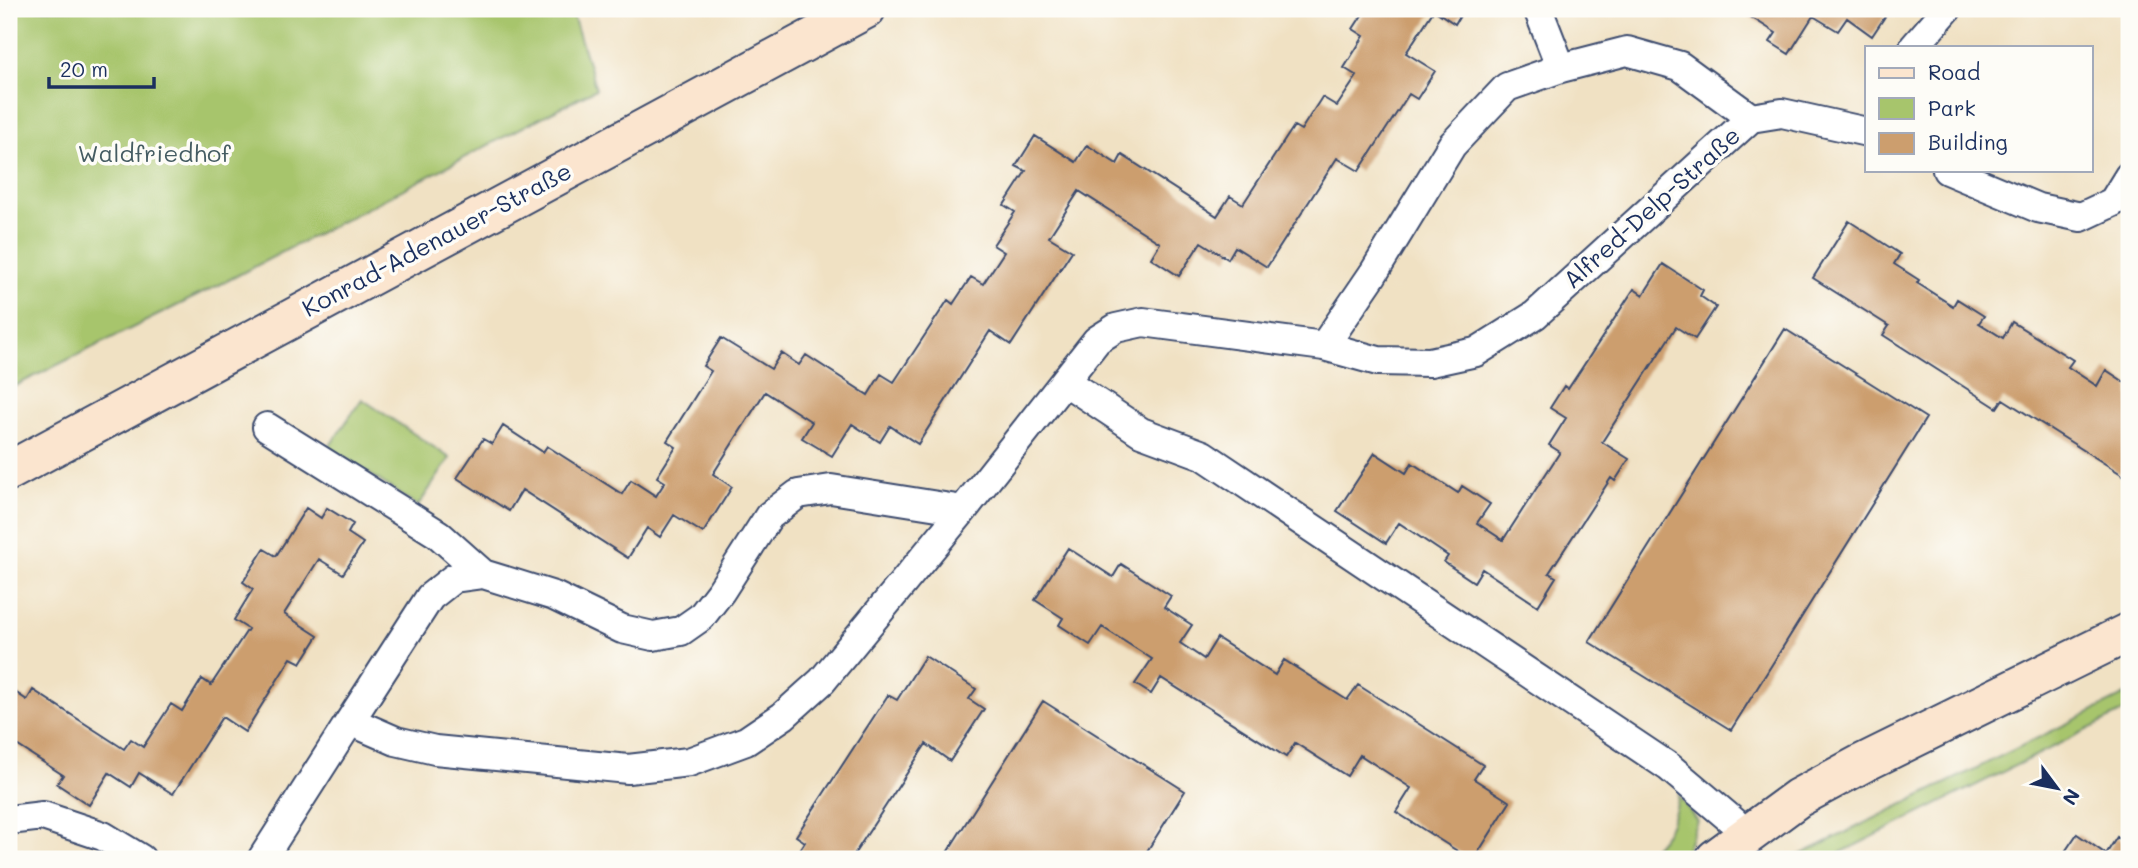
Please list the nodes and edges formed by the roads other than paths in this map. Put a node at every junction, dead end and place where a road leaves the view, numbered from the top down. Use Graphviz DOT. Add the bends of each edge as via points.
graph roads {
  1 [pos="866,9"];
  2 [pos="1538,9"];
  3 [pos="1947,9"];
  4 [pos="1915,46"];
  5 [pos="1561,68"];
  6 [pos="1751,118"];
  7 [pos="1865,127"];
  8 [pos="1952,172"];
  9 [pos="2129,176"];
  10 [pos="1324,346"];
  11 [pos="1066,382"];
  12 [pos="267,427"];
  13 [pos="9,471"];
  14 [pos="963,510"];
  15 [pos="483,574"];
  16 [pos="2129,632"];
  17 [pos="2129,659"];
  18 [pos="350,721"];
  19 [pos="9,820"];
  20 [pos="1730,848"];
  21 [pos="141,859"];
  22 [pos="262,859"];
  1 -- 13 [label="main road, Konrad-Adenauer-Straße"];
  2 -- 5 [label="street"];
  3 -- 4 [label="street"];
  5 -- 6 [label="street, Alfred-Delp-Straße" via="1627,51 1680,66"];
  5 -- 10 [label="street, Alfred-Delp-Straße" via="1507,87 1452,145"];
  6 -- 7 [label="street" via="1782,113"];
  6 -- 10 [label="street, Alfred-Delp-Straße" via="1535,315 1476,352 1430,362 1378,361"];
  8 -- 9 [label="street" via="2038,208 2081,217 2113,202"];
  10 -- 11 [label="street, Alfred-Delp-Straße" via="1143,322 1116,328 1097,340"];
  11 -- 14 [label="street, Alfred-Delp-Straße"];
  11 -- 20 [label="street" via="1141,432 1203,455 1669,767 1734,822"];
  12 -- 15 [label="street" via="438,534"];
  14 -- 15 [label="street" via="831,489 798,494 769,516 701,617 681,631 653,636 622,629 554,596"];
  14 -- 18 [label="street, Alfred-Delp-Straße" via="822,681 746,741 689,762 628,769 435,750 396,741"];
  15 -- 18 [label="street" via="454,578 430,597"];
  16 -- 20 [label="main road" via="1808,792"];
  17 -- 20 [label="main road" via="1806,818"];
  18 -- 22 [label="street"];
  19 -- 21 [label="street" via="43,816 103,836"];
}
